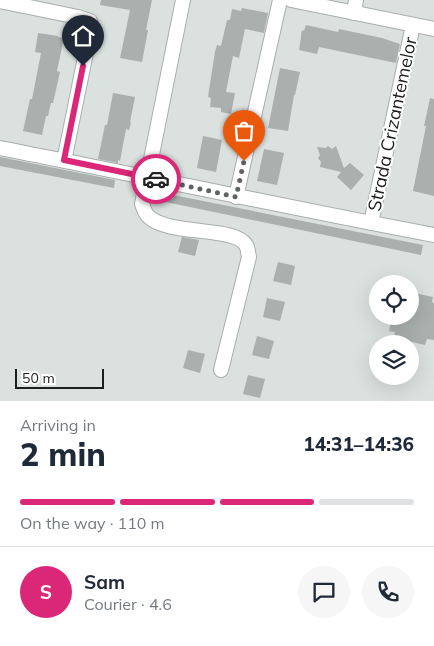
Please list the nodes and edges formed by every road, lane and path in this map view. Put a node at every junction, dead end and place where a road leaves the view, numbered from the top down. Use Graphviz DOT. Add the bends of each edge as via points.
graph roads {
  1 [pos="183,0"];
  2 [pos="280,0"];
  3 [pos="291,0"];
  4 [pos="0,1"];
  5 [pos="355,6"];
  6 [pos="413,25"];
  7 [pos="434,30"];
  8 [pos="0,148"];
  9 [pos="64,160"];
  10 [pos="147,178"];
  11 [pos="236,197"];
  12 [pos="371,223"];
  13 [pos="434,234"];
  14 [pos="221,370"];
  1 -- 10 [label="street"];
  2 -- 11 [label="street"];
  3 -- 5 [label="street, Strada Crizantemelor"];
  4 -- 9 [label="street" via="90,21"];
  5 -- 6 [label="street, Strada Crizantemelor"];
  6 -- 7 [label="street, Strada Crizantemelor"];
  6 -- 12 [label="street, Strada Crizantemelor"];
  8 -- 9 [label="street"];
  9 -- 10 [label="street"];
  10 -- 11 [label="street"];
  10 -- 14 [label="street" via="142,204 150,219 198,232 236,237 246,244 249,257"];
  11 -- 12 [label="street"];
  12 -- 13 [label="street"];
}
